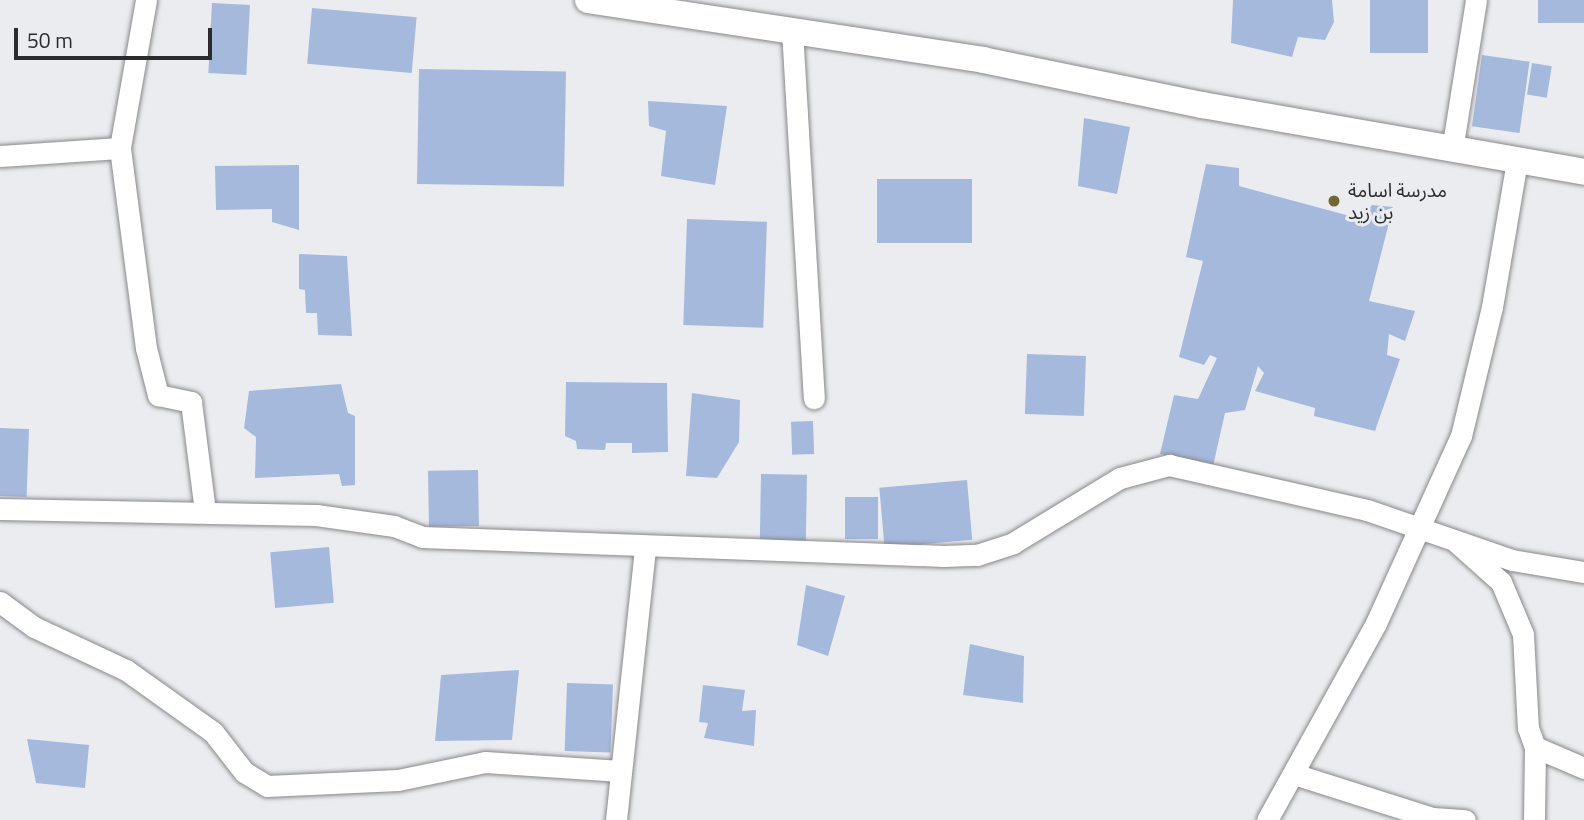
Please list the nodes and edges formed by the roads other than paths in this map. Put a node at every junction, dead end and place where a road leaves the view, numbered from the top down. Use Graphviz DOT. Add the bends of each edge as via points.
graph roads {
  1 [pos="146,0"];
  2 [pos="588,0"];
  3 [pos="1476,0"];
  4 [pos="792,30"];
  5 [pos="120,148"];
  6 [pos="1452,150"];
  7 [pos="0,156"];
  8 [pos="1517,160"];
  9 [pos="1584,172"];
  10 [pos="814,398"];
  11 [pos="0,509"];
  12 [pos="205,511"];
  13 [pos="1421,527"];
  14 [pos="1449,536"];
  15 [pos="645,547"];
  16 [pos="1584,572"];
  17 [pos="0,602"];
  18 [pos="1535,747"];
  19 [pos="1584,768"];
  20 [pos="621,771"];
  21 [pos="1294,774"];
  22 [pos="616,820"];
  23 [pos="1267,820"];
  24 [pos="1465,820"];
  25 [pos="1534,820"];
  1 -- 5 [label="street"];
  2 -- 4 [label="street"];
  3 -- 6 [label="street"];
  4 -- 6 [label="street"];
  4 -- 10 [label="street"];
  5 -- 7 [label="street"];
  5 -- 12 [label="street" via="146,348 158,395 191,402"];
  6 -- 8 [label="street"];
  8 -- 9 [label="street"];
  8 -- 13 [label="street" via="1494,294 1461,436"];
  11 -- 12 [label="street"];
  12 -- 15 [label="street" via="316,515 394,526 422,537"];
  13 -- 14 [label="street"];
  13 -- 15 [label="street" via="1169,465 1120,478 1013,543 977,555"];
  13 -- 21 [label="street"];
  14 -- 16 [label="street" via="1512,560"];
  14 -- 18 [label="street" via="1501,582 1523,634 1528,728"];
  15 -- 20 [label="street"];
  17 -- 20 [label="street" via="34,627 126,670 213,732 244,772 267,786 398,780 485,762"];
  18 -- 19 [label="street"];
  18 -- 25 [label="street"];
  20 -- 22 [label="street"];
  21 -- 23 [label="street"];
  21 -- 24 [label="street" via="1433,818"];
}
